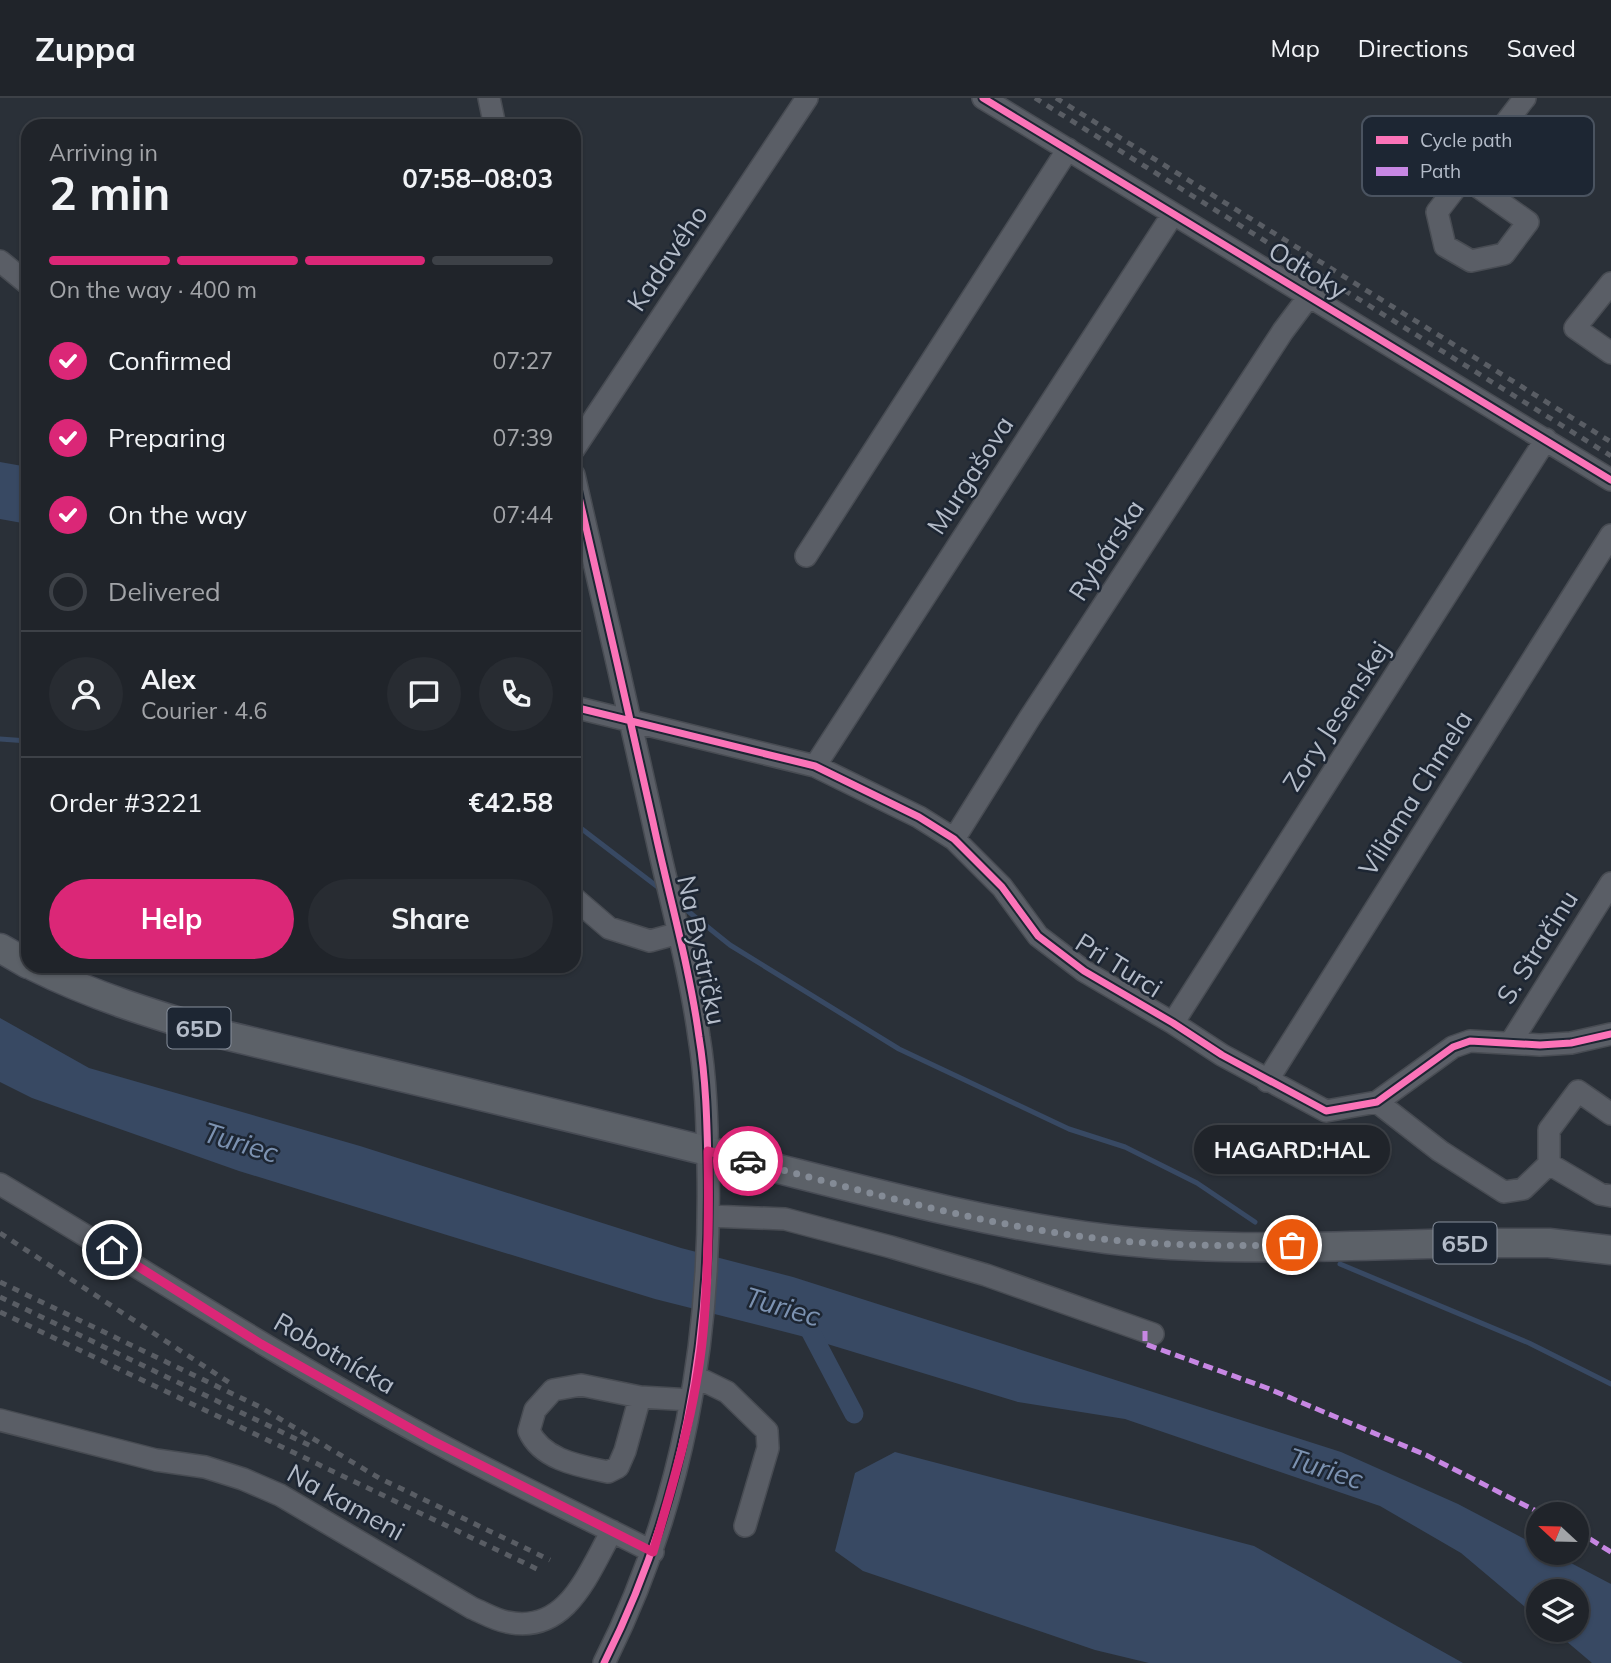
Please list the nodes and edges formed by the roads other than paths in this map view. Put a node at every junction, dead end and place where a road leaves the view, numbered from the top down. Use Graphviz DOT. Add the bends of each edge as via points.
graph roads {
  1 [pos="489,98"];
  2 [pos="807,98"];
  3 [pos="983,98"];
  4 [pos="1525,98"];
  5 [pos="1511,116"];
  6 [pos="494,119"];
  7 [pos="1068,149"];
  8 [pos="1173,214"];
  9 [pos="0,261"];
  10 [pos="21,278"];
  11 [pos="1611,283"];
  12 [pos="1310,295"];
  13 [pos="1611,353"];
  14 [pos="581,438"];
  15 [pos="1546,439"];
  16 [pos="1611,480"];
  17 [pos="581,505"];
  18 [pos="1611,534"];
  19 [pos="806,556"];
  20 [pos="581,709"];
  21 [pos="631,722"];
  22 [pos="815,766"];
  23 [pos="954,839"];
  24 [pos="1611,883"];
  25 [pos="581,904"];
  26 [pos="679,931"];
  27 [pos="0,948"];
  28 [pos="21,960"];
  29 [pos="47,973"];
  30 [pos="1173,1023"];
  31 [pos="1611,1034"];
  32 [pos="1511,1042"];
  33 [pos="1267,1081"];
  34 [pos="1377,1102"];
  35 [pos="1611,1114"];
  36 [pos="708,1151"];
  37 [pos="1549,1164"];
  38 [pos="0,1184"];
  39 [pos="1611,1196"];
  40 [pos="709,1224"];
  41 [pos="1611,1250"];
  42 [pos="1153,1334"];
  43 [pos="696,1377"];
  44 [pos="640,1397"];
  45 [pos="691,1400"];
  46 [pos="0,1420"];
  47 [pos="745,1526"];
  48 [pos="612,1531"];
  49 [pos="653,1552"];
  50 [pos="604,1663"];
  1 -- 6 [label="street"];
  2 -- 14 [label="street, Kadavého"];
  3 -- 7 [label="street, Odtoky"];
  4 -- 5 [label="street"];
  7 -- 8 [label="street, Odtoky"];
  7 -- 19 [label="street"];
  8 -- 12 [label="street, Odtoky"];
  8 -- 22 [label="street, Murgašova"];
  9 -- 10 [label="street"];
  11 -- 13 [label="street" via="1575,328"];
  12 -- 15 [label="street, Odtoky"];
  12 -- 23 [label="street, Rybárska"];
  15 -- 16 [label="street, Odtoky"];
  15 -- 30 [label="street, Zory Jesenskej"];
  17 -- 21 [label="street, Na Bystričku"];
  18 -- 33 [label="street, Viliama Chmela"];
  20 -- 21 [label="street"];
  21 -- 22 [label="street, Pri Turci"];
  21 -- 26 [label="street, Na Bystričku"];
  22 -- 23 [label="street, Pri Turci"];
  23 -- 30 [label="street, Pri Turci" via="1002,887 1038,936 1084,971"];
  24 -- 32 [label="street, S. Stračinu"];
  25 -- 26 [label="street" via="609,928 650,942"];
  26 -- 36 [label="street, Na Bystričku" via="699,1037"];
  27 -- 28 [label="main road, 65D"];
  29 -- 36 [label="main road, 65D" via="93,994 220,1034"];
  30 -- 33 [label="street, Pri Turci"];
  31 -- 32 [label="street, Pri Turci" via="1571,1043"];
  32 -- 34 [label="street, Pri Turci" via="1470,1041 1453,1046"];
  33 -- 34 [label="street, Pri Turci" via="1326,1111"];
  34 -- 37 [label="street" via="1504,1192 1523,1189"];
  35 -- 37 [label="street" via="1578,1091 1549,1130"];
  36 -- 40 [label="street, Na Bystričku"];
  36 -- 41 [label="main road, 65D" via="936,1209 1110,1240 1238,1246 1549,1243"];
  37 -- 39 [label="street"];
  38 -- 48 [label="street, Robotnícka" via="261,1344 419,1433"];
  40 -- 42 [label="street" via="785,1219 986,1275"];
  40 -- 43 [label="street, Na Bystričku"];
  43 -- 45 [label="street, Na Bystričku"];
  43 -- 47 [label="street" via="727,1392 767,1431 768,1448"];
  44 -- 44 [label="street" via="580,1385 553,1390 535,1410 529,1431 534,1442 553,1455 608,1472 618,1466 625,1451"];
  44 -- 45 [label="street"];
  45 -- 49 [label="street, Na Bystričku"];
  46 -- 48 [label="street, Na kameni" via="243,1479 304,1509 472,1608 506,1622 539,1622 567,1606"];
  48 -- 49 [label="street, Robotnícka"];
  49 -- 50 [label="street, Na Bystričku"];
}
